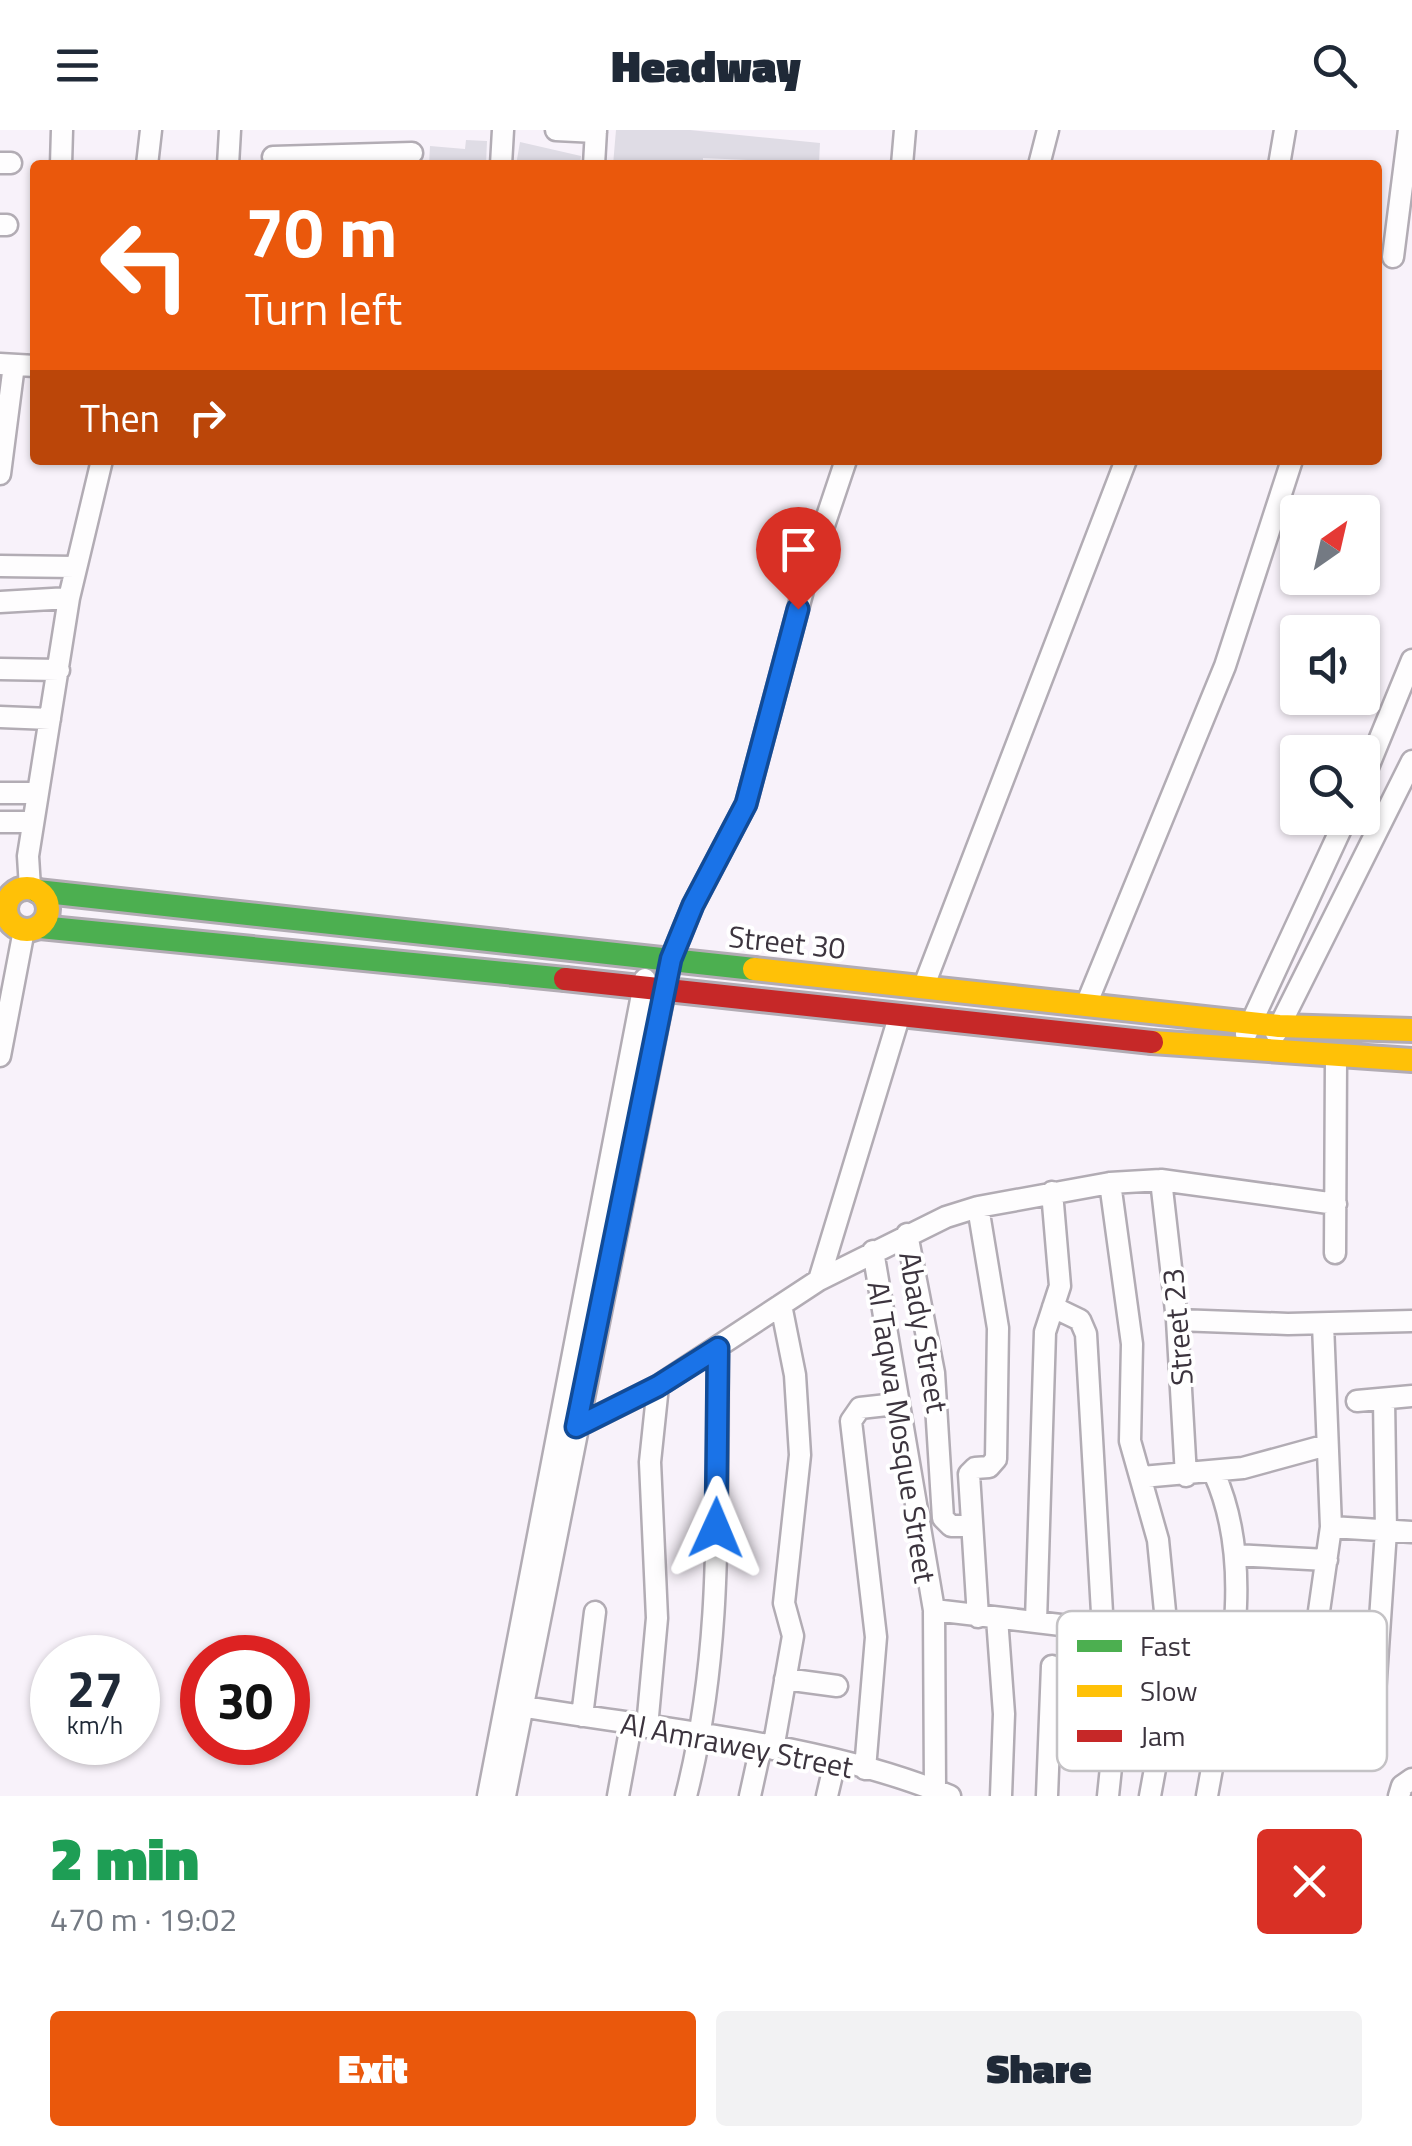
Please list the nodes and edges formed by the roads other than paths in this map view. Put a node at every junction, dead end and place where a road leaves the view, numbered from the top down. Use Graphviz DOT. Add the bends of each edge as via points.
graph roads {
  1 [pos="62,130"];
  2 [pos="151,130"];
  3 [pos="230,130"];
  4 [pos="414,130"];
  5 [pos="503,130"];
  6 [pos="556,130"];
  7 [pos="905,130"];
  8 [pos="1048,130"];
  9 [pos="1285,130"];
  10 [pos="596,131"];
  11 [pos="1410,132"];
  12 [pos="274,157"];
  13 [pos="412,159"];
  14 [pos="61,160"];
  15 [pos="148,160"];
  16 [pos="228,160"];
  17 [pos="500,160"];
  18 [pos="594,160"];
  19 [pos="902,160"];
  20 [pos="1039,160"];
  21 [pos="1280,160"];
  22 [pos="1394,257"];
  23 [pos="16,365"];
  24 [pos="101,465"];
  25 [pos="844,465"];
  26 [pos="1124,465"];
  27 [pos="1290,465"];
  28 [pos="0,474"];
  29 [pos="0,566"];
  30 [pos="75,567"];
  31 [pos="69,598"];
  32 [pos="0,602"];
  33 [pos="1412,660"];
  34 [pos="0,669"];
  35 [pos="59,670"];
  36 [pos="0,717"];
  37 [pos="50,719"];
  38 [pos="1380,746"];
  39 [pos="1412,760"];
  40 [pos="0,793"];
  41 [pos="37,793"];
  42 [pos="0,822"];
  43 [pos="33,822"];
  44 [pos="1338,835"];
  45 [pos="22,889"];
  46 [pos="20,928"];
  47 [pos="660,958"];
  48 [pos="840,978"];
  49 [pos="923,988"];
  50 [pos="654,991"];
  51 [pos="1086,1005"];
  52 [pos="836,1010"];
  53 [pos="899,1017"];
  54 [pos="1250,1023"];
  55 [pos="1279,1026"];
  56 [pos="1412,1030"];
  57 [pos="1240,1051"];
  58 [pos="1268,1053"];
  59 [pos="0,1056"];
  60 [pos="1336,1059"];
  61 [pos="1412,1060"];
  62 [pos="1161,1180"];
  63 [pos="1110,1182"];
  64 [pos="1052,1192"];
  65 [pos="1336,1204"];
  66 [pos="978,1207"];
  67 [pos="907,1234"];
  68 [pos="872,1251"];
  69 [pos="1336,1252"];
  70 [pos="819,1280"];
  71 [pos="781,1305"];
  72 [pos="1053,1306"];
  73 [pos="1177,1320"];
  74 [pos="1412,1321"];
  75 [pos="1323,1324"];
  76 [pos="718,1348"];
  77 [pos="658,1386"];
  78 [pos="1412,1396"];
  79 [pos="1384,1398"];
  80 [pos="1358,1401"];
  81 [pos="896,1404"];
  82 [pos="576,1427"];
  83 [pos="1327,1445"];
  84 [pos="1214,1473"];
  85 [pos="1186,1476"];
  86 [pos="1142,1477"];
  87 [pos="971,1526"];
  88 [pos="1330,1527"];
  89 [pos="1386,1531"];
  90 [pos="1412,1532"];
  91 [pos="1235,1556"];
  92 [pos="1327,1560"];
  93 [pos="934,1610"];
  94 [pos="1102,1611"];
  95 [pos="1168,1611"];
  96 [pos="1233,1611"];
  97 [pos="1319,1611"];
  98 [pos="1381,1611"];
  99 [pos="595,1612"];
  100 [pos="987,1617"];
  101 [pos="1036,1621"];
  102 [pos="1057,1624"];
  103 [pos="1052,1666"];
  104 [pos="786,1678"];
  105 [pos="837,1686"];
  106 [pos="520,1706"];
  107 [pos="582,1716"];
  108 [pos="639,1726"];
  109 [pos="701,1736"];
  110 [pos="767,1748"];
  111 [pos="835,1762"];
  112 [pos="865,1770"];
  113 [pos="1111,1771"];
  114 [pos="1154,1771"];
  115 [pos="1211,1771"];
  116 [pos="1412,1779"];
  117 [pos="906,1788"];
  118 [pos="943,1793"];
  119 [pos="488,1796"];
  120 [pos="506,1796"];
  121 [pos="618,1796"];
  122 [pos="686,1796"];
  123 [pos="750,1796"];
  124 [pos="828,1796"];
  125 [pos="1001,1796"];
  126 [pos="1047,1796"];
  127 [pos="1108,1796"];
  128 [pos="1150,1796"];
  129 [pos="1207,1796"];
  130 [pos="1400,1796"];
  1 -- 14 [label="street"];
  2 -- 15 [label="street"];
  3 -- 16 [label="street"];
  4 -- 13 [label="street"];
  5 -- 17 [label="street"];
  6 -- 10 [label="street"];
  7 -- 19 [label="street"];
  8 -- 20 [label="street"];
  9 -- 21 [label="street"];
  10 -- 18 [label="street"];
  11 -- 22 [label="street"];
  12 -- 13 [label="street"];
  23 -- 28 [label="street"];
  24 -- 30 [label="street"];
  25 -- 47 [label="street" via="746,804"];
  26 -- 49 [label="street"];
  27 -- 51 [label="street" via="1225,666"];
  29 -- 30 [label="street"];
  30 -- 31 [label="street"];
  31 -- 32 [label="street"];
  31 -- 35 [label="street"];
  33 -- 38 [label="street"];
  34 -- 35 [label="street"];
  35 -- 37 [label="street"];
  36 -- 37 [label="street"];
  37 -- 41 [label="street"];
  38 -- 39 [label="street"];
  39 -- 55 [label="street"];
  40 -- 41 [label="street"];
  41 -- 43 [label="street"];
  42 -- 43 [label="street"];
  43 -- 45 [label="street"];
  44 -- 54 [label="street"];
  45 -- 46 [label="street" via="6,906"];
  45 -- 46 [label="street" via="47,904"];
  45 -- 47 [label="street, Street 30"];
  46 -- 50 [label="street, Street 30" via="328,952"];
  46 -- 59 [label="street"];
  47 -- 48 [label="street, Street 30"];
  47 -- 50 [label="street"];
  48 -- 49 [label="street, Street 30"];
  48 -- 52 [label="street"];
  49 -- 51 [label="street, Street 30"];
  50 -- 52 [label="street, Street 30"];
  50 -- 82 [label="street"];
  50 -- 119 [label="street"];
  51 -- 54 [label="street, Street 30"];
  52 -- 53 [label="street, Street 30"];
  53 -- 57 [label="street, Street 30"];
  53 -- 70 [label="street"];
  54 -- 55 [label="street, Street 30"];
  54 -- 57 [label="street"];
  55 -- 56 [label="street, Street 30"];
  55 -- 58 [label="street"];
  57 -- 58 [label="street, Street 30"];
  58 -- 60 [label="street, Street 30"];
  60 -- 61 [label="street, Street 30"];
  60 -- 65 [label="street"];
  62 -- 63 [label="street"];
  62 -- 65 [label="street"];
  62 -- 73 [label="street, Street 23"];
  63 -- 64 [label="street"];
  63 -- 86 [label="street" via="1132,1344 1130,1442"];
  64 -- 66 [label="street"];
  64 -- 72 [label="street" via="1060,1286"];
  65 -- 69 [label="street"];
  66 -- 67 [label="street"];
  66 -- 87 [label="street" via="998,1328 997,1453 989,1467 970,1471"];
  67 -- 68 [label="street"];
  67 -- 87 [label="street, Abady Street" via="934,1373 943,1518 952,1526"];
  68 -- 70 [label="street"];
  68 -- 81 [label="street, Al Taqwa Mosque Street"];
  70 -- 71 [label="street"];
  71 -- 76 [label="street"];
  71 -- 104 [label="street" via="800,1415 784,1609 794,1636"];
  72 -- 94 [label="street" via="1080,1320 1086,1334"];
  72 -- 101 [label="street" via="1046,1332"];
  73 -- 75 [label="street"];
  73 -- 85 [label="street, Street 23"];
  74 -- 75 [label="street"];
  75 -- 83 [label="street"];
  76 -- 77 [label="street"];
  76 -- 109 [label="street" via="716,1578"];
  77 -- 82 [label="street"];
  77 -- 108 [label="street" via="650,1462 658,1601"];
  78 -- 79 [label="street"];
  79 -- 80 [label="street"];
  79 -- 89 [label="street"];
  81 -- 93 [label="street, Al Taqwa Mosque Street"];
  81 -- 112 [label="street" via="860,1408 851,1421 876,1637"];
  82 -- 106 [label="street"];
  83 -- 84 [label="street"];
  83 -- 88 [label="street"];
  84 -- 85 [label="street"];
  84 -- 91 [label="street"];
  85 -- 86 [label="street"];
  86 -- 95 [label="street"];
  87 -- 100 [label="street"];
  88 -- 89 [label="street"];
  88 -- 92 [label="street"];
  89 -- 90 [label="street"];
  89 -- 98 [label="street"];
  91 -- 92 [label="street"];
  91 -- 96 [label="street"];
  92 -- 97 [label="street"];
  93 -- 100 [label="street, Al Taqwa Mosque Street"];
  93 -- 118 [label="street"];
  99 -- 107 [label="street"];
  100 -- 101 [label="street, Al Taqwa Mosque Street"];
  100 -- 125 [label="street" via="1004,1714"];
  101 -- 102 [label="street, Al Taqwa Mosque Street"];
  103 -- 126 [label="street"];
  104 -- 105 [label="street"];
  104 -- 110 [label="street"];
  106 -- 107 [label="street, Al Amrawey Street"];
  106 -- 120 [label="street"];
  107 -- 108 [label="street, Al Amrawey Street"];
  108 -- 109 [label="street, Al Amrawey Street"];
  108 -- 121 [label="street"];
  109 -- 110 [label="street, Al Amrawey Street"];
  109 -- 122 [label="street"];
  110 -- 111 [label="street, Al Amrawey Street"];
  110 -- 123 [label="street"];
  111 -- 112 [label="street, Al Amrawey Street"];
  111 -- 124 [label="street"];
  112 -- 117 [label="street, Al Amrawey Street"];
  113 -- 127 [label="street"];
  114 -- 128 [label="street"];
  115 -- 129 [label="street"];
  116 -- 130 [label="street"];
  117 -- 118 [label="street, Al Amrawey Street"];
}
